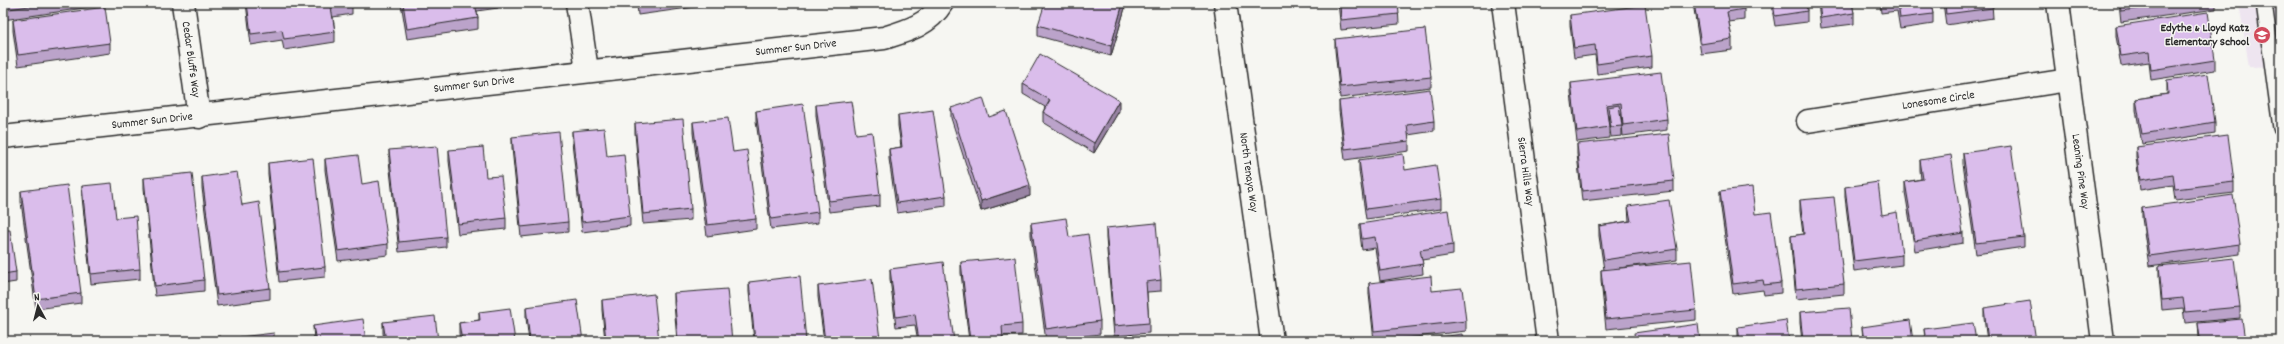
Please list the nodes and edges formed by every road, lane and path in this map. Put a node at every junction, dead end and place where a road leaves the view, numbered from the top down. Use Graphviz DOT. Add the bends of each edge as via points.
graph roads {
  1 [pos="183,3"];
  2 [pos="577,3"];
  3 [pos="1225,3"];
  4 [pos="1503,3"];
  5 [pos="2058,3"];
  6 [pos="2264,3"];
  7 [pos="940,7"];
  8 [pos="587,70"];
  9 [pos="2068,80"];
  10 [pos="199,117"];
  11 [pos="1808,120"];
  12 [pos="2281,128"];
  13 [pos="3,137"];
  14 [pos="1272,341"];
  15 [pos="1548,341"];
  16 [pos="2103,341"];
  1 -- 10 [label="street, Cedar Bluffs Way"];
  2 -- 8 [label="street"];
  3 -- 14 [label="street, North Tenaya Way"];
  4 -- 15 [label="street, Sierra Hills Way"];
  5 -- 9 [label="street, Leaning Pine Way"];
  6 -- 12 [label="lane"];
  7 -- 8 [label="street, Summer Sun Drive" via="917,28 884,38"];
  8 -- 10 [label="street, Summer Sun Drive"];
  9 -- 11 [label="street, Lonesome Circle"];
  9 -- 16 [label="street, Leaning Pine Way"];
  10 -- 13 [label="street, Summer Sun Drive"];
}
